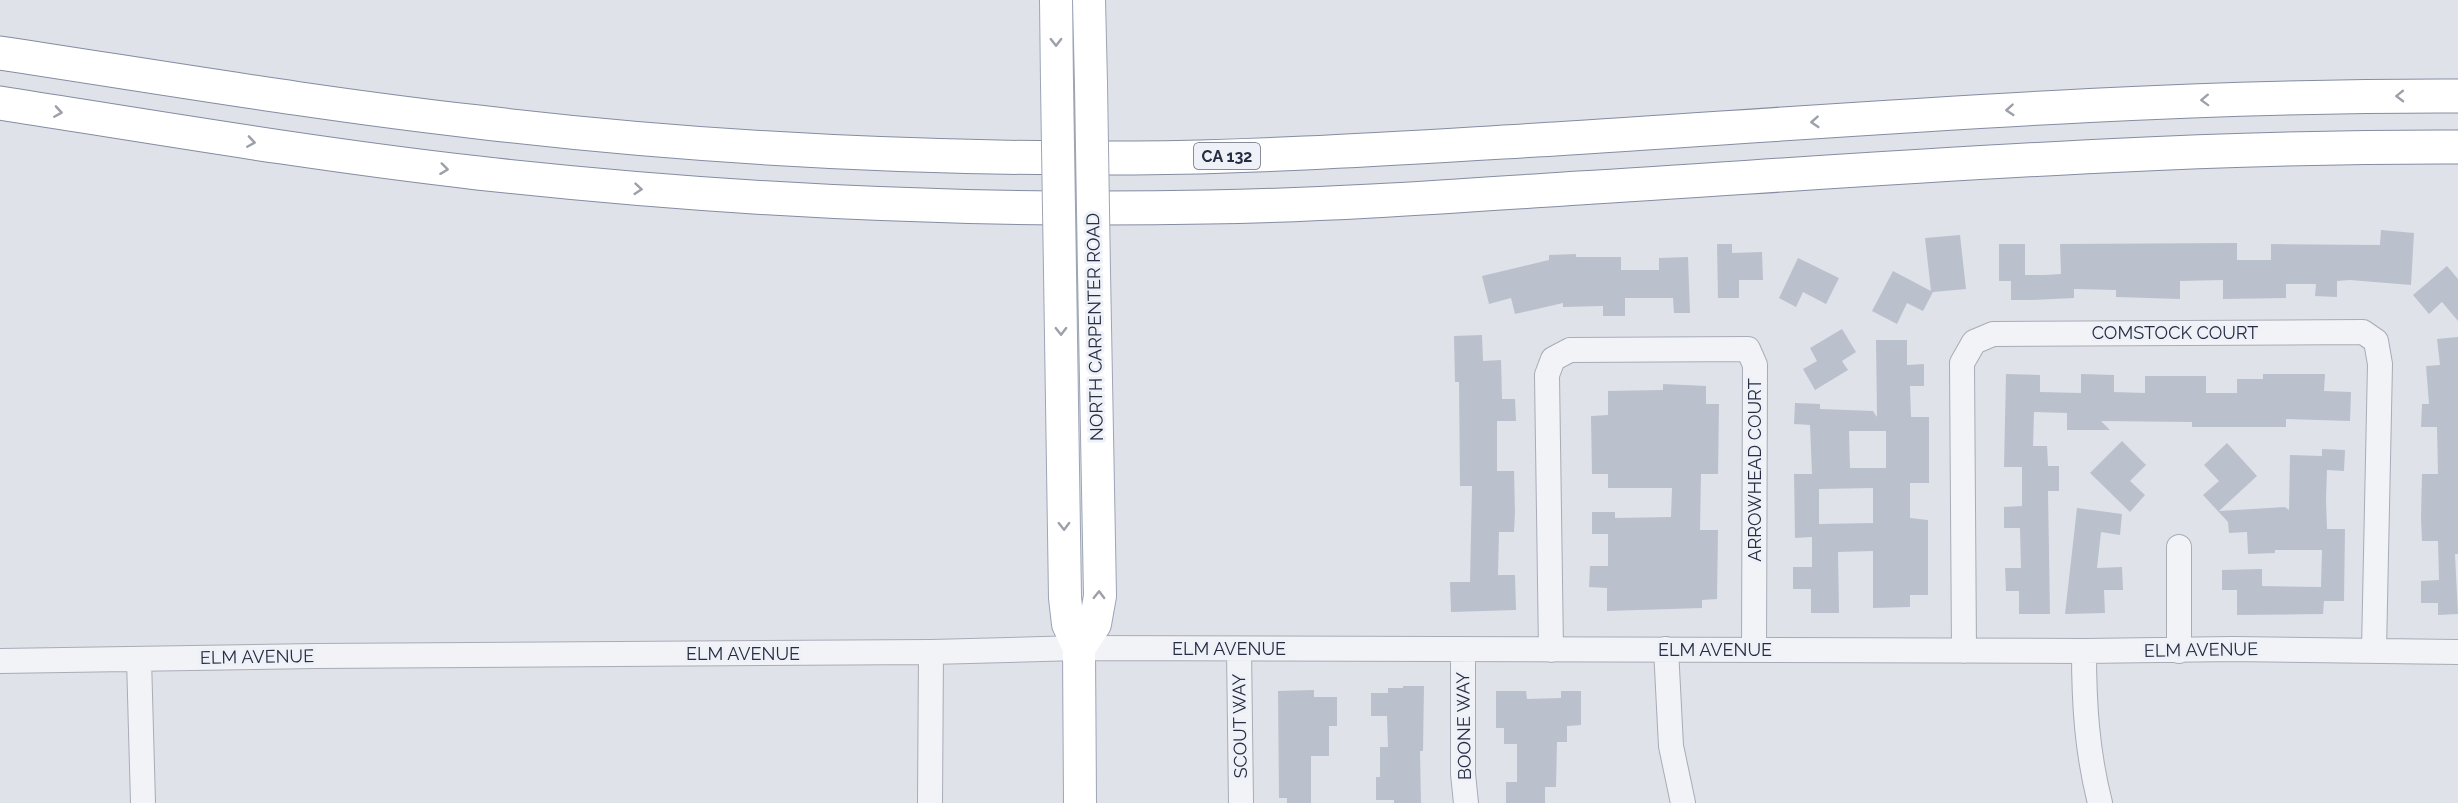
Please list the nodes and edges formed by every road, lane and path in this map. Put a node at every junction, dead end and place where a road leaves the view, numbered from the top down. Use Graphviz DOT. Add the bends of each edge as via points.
graph roads {
  1 [pos="1056,0"];
  2 [pos="1089,0"];
  3 [pos="0,52"];
  4 [pos="2458,96"];
  5 [pos="0,103"];
  6 [pos="2458,147"];
  7 [pos="2179,547"];
  8 [pos="1079,648"];
  9 [pos="1239,649"];
  10 [pos="1463,649"];
  11 [pos="1666,649"];
  12 [pos="1551,650"];
  13 [pos="1754,650"];
  14 [pos="2374,650"];
  15 [pos="1964,651"];
  16 [pos="2084,651"];
  17 [pos="2179,651"];
  18 [pos="932,652"];
  19 [pos="2458,652"];
  20 [pos="139,659"];
  21 [pos="0,661"];
  22 [pos="143,803"];
  23 [pos="930,803"];
  24 [pos="1080,803"];
  25 [pos="1241,803"];
  26 [pos="1466,803"];
  27 [pos="1683,803"];
  28 [pos="2100,803"];
  1 -- 8 [label="main road, NORTH CARPENTER ROAD, one-way, bridge" via="1065,605 1068,624"];
  8 -- 2 [label="main road, NORTH CARPENTER ROAD, one-way, bridge" via="1095,624 1100,596"];
  4 -- 3 [label="highway, CA 132, one-way" via="2121,104 1278,155 988,157 749,147 552,130 336,104"];
  5 -- 6 [label="highway, one-way" via="477,173 768,199 988,208 1351,203 2114,155"];
  7 -- 17 [label="street"];
  8 -- 9 [label="street, ELM AVENUE"];
  8 -- 18 [label="street, ELM AVENUE"];
  8 -- 24 [label="main road, NORTH CARPENTER ROAD"];
  9 -- 10 [label="street, ELM AVENUE"];
  9 -- 25 [label="street, SCOUT WAY"];
  10 -- 12 [label="street, ELM AVENUE"];
  10 -- 26 [label="street, BOONE WAY"];
  11 -- 12 [label="street, ELM AVENUE"];
  11 -- 13 [label="street, ELM AVENUE"];
  11 -- 27 [label="street" via="1671,746"];
  12 -- 13 [label="street, ARROWHEAD COURT" via="1547,375 1553,359 1569,350 1748,349 1755,365"];
  13 -- 15 [label="street, ELM AVENUE"];
  14 -- 15 [label="street, COMSTOCK COURT" via="2380,364 2376,341 2363,332 2351,332 1993,334 1974,342 1962,363"];
  14 -- 17 [label="street, ELM AVENUE"];
  14 -- 19 [label="street, ELM AVENUE"];
  15 -- 16 [label="street, ELM AVENUE"];
  16 -- 17 [label="street, ELM AVENUE"];
  16 -- 28 [label="street" via="2084,714"];
  18 -- 20 [label="street, ELM AVENUE"];
  18 -- 23 [label="street"];
  20 -- 21 [label="street, ELM AVENUE"];
  20 -- 22 [label="street"];
}
